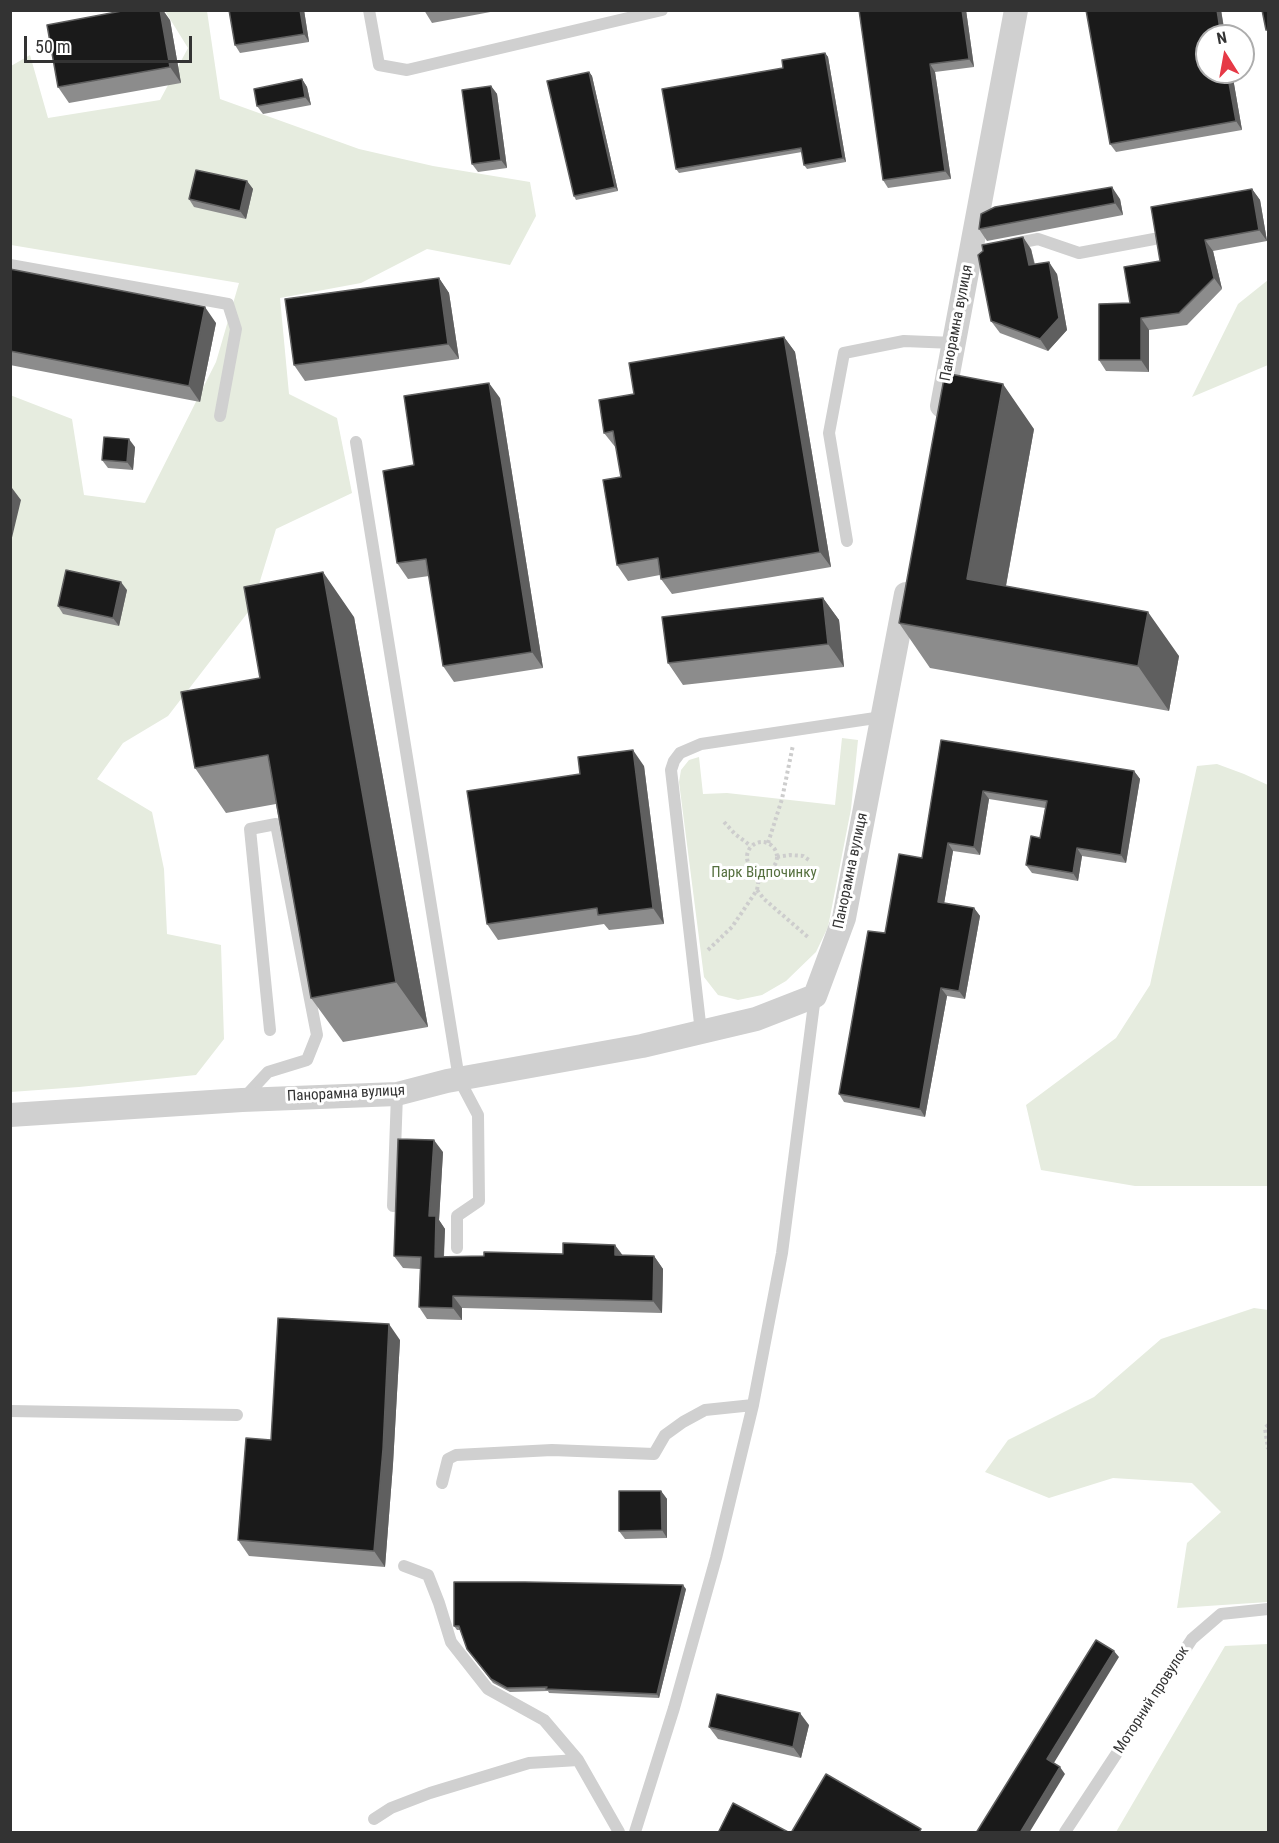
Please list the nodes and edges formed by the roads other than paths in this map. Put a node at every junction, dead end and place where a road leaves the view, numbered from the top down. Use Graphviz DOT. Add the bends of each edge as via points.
graph roads {
  1 [pos="369,10"];
  2 [pos="662,10"];
  3 [pos="1016,10"];
  4 [pos="1154,239"];
  5 [pos="1004,246"];
  6 [pos="10,266"];
  7 [pos="954,343"];
  8 [pos="220,417"];
  9 [pos="937,429"];
  10 [pos="356,442"];
  11 [pos="847,541"];
  12 [pos="909,578"];
  13 [pos="882,717"];
  14 [pos="815,996"];
  15 [pos="270,1030"];
  16 [pos="700,1032"];
  17 [pos="459,1079"];
  18 [pos="397,1094"];
  19 [pos="242,1100"];
  20 [pos="10,1115"];
  21 [pos="393,1206"];
  22 [pos="457,1248"];
  23 [pos="753,1405"];
  24 [pos="10,1411"];
  25 [pos="237,1415"];
  26 [pos="442,1484"];
  27 [pos="404,1566"];
  28 [pos="1269,1609"];
  29 [pos="578,1760"];
  30 [pos="374,1819"];
  31 [pos="619,1833"];
  32 [pos="635,1833"];
  33 [pos="1065,1833"];
  1 -- 2 [label="lane" via="379,65 407,70"];
  3 -- 7 [label="street, Панорамна вулиця" via="976,252"];
  4 -- 5 [label="lane" via="1079,253 1038,239"];
  6 -- 8 [label="lane" via="228,304 236,329"];
  7 -- 9 [label="street, Панорамна вулиця"];
  7 -- 11 [label="lane" via="904,341 844,353 829,433"];
  10 -- 17 [label="lane"];
  12 -- 13 [label="street, Панорамна вулиця"];
  13 -- 14 [label="street, Панорамна вулиця" via="844,918"];
  13 -- 16 [label="lane" via="701,744 689,747 674,761 671,770"];
  14 -- 16 [label="street, Панорамна вулиця" via="756,1019"];
  14 -- 23 [label="lane" via="782,1253"];
  15 -- 19 [label="lane" via="250,829 276,824 317,1035 307,1060 268,1072"];
  16 -- 17 [label="street, Панорамна вулиця"];
  17 -- 18 [label="street, Панорамна вулиця"];
  17 -- 22 [label="lane" via="478,1115 479,1201 457,1216"];
  18 -- 19 [label="street, Панорамна вулиця"];
  18 -- 21 [label="lane"];
  19 -- 20 [label="street, Панорамна вулиця"];
  23 -- 26 [label="lane" via="705,1410 665,1435 654,1454 552,1450 456,1455 448,1460"];
  23 -- 32 [label="lane" via="716,1558"];
  24 -- 25 [label="lane"];
  27 -- 29 [label="lane" via="428,1575 451,1642 488,1689 544,1720"];
  28 -- 33 [label="lane, Моторний провулок" via="1221,1614 1192,1639"];
  29 -- 30 [label="lane" via="529,1763 430,1793"];
  29 -- 31 [label="lane"];
}
